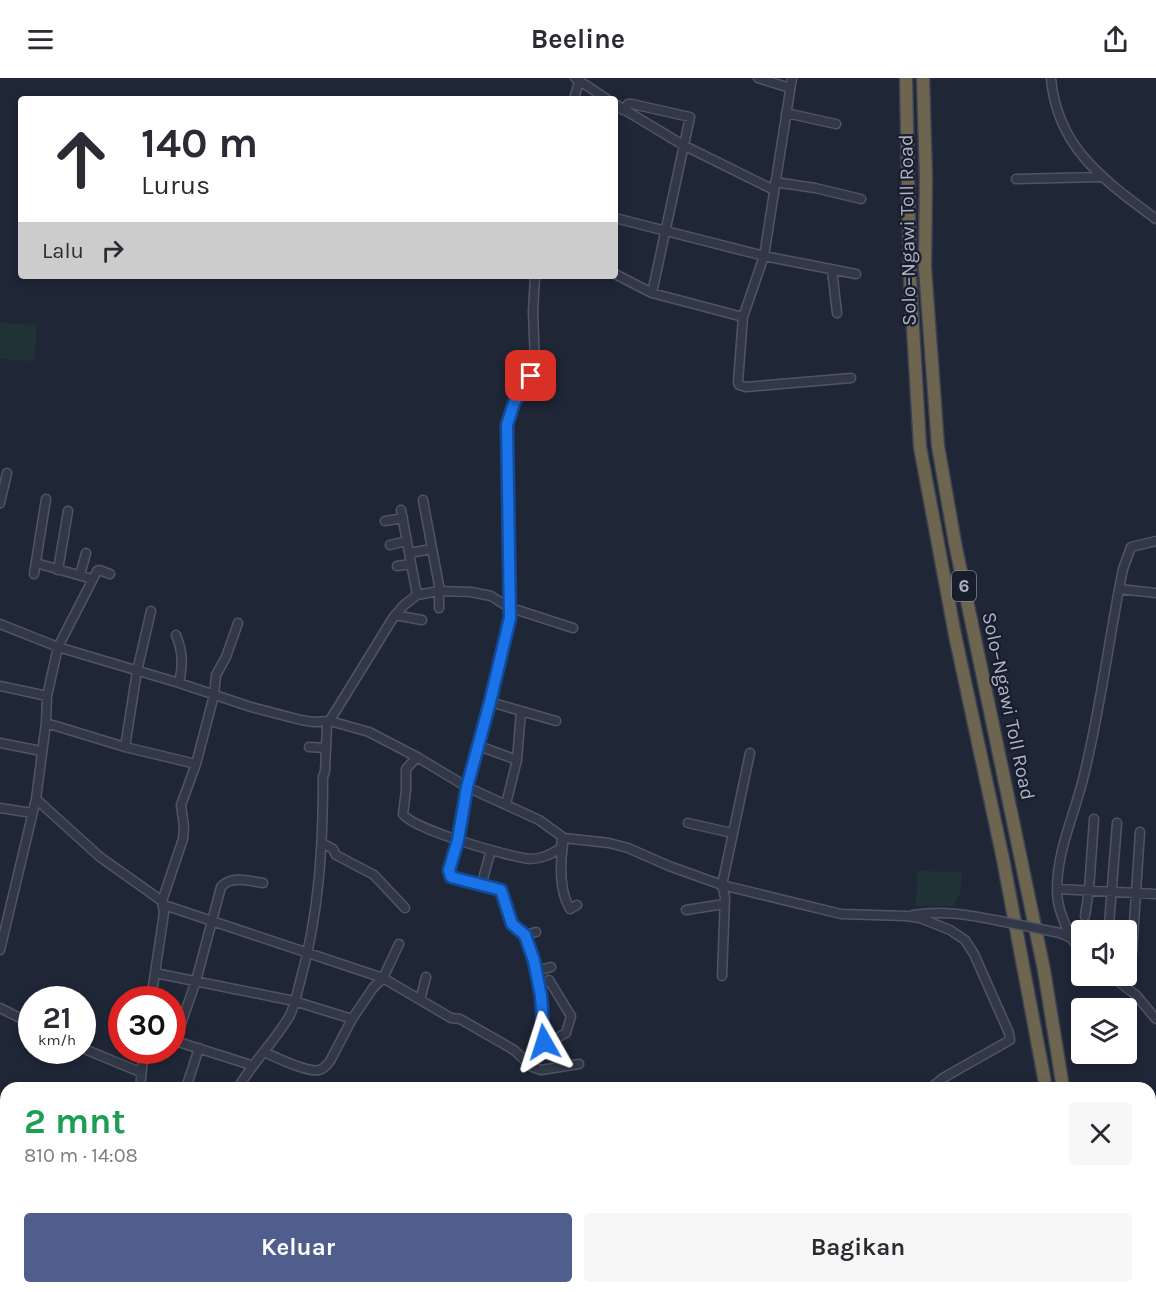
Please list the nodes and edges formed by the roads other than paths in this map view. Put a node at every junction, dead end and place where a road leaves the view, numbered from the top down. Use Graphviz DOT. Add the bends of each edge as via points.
graph roads {
  1 [pos="758,78"];
  2 [pos="792,78"];
  3 [pos="906,78"];
  4 [pos="923,78"];
  5 [pos="1051,78"];
  6 [pos="578,79"];
  7 [pos="790,88"];
  8 [pos="575,96"];
  9 [pos="603,96"];
  10 [pos="618,107"];
  11 [pos="623,110"];
  12 [pos="786,114"];
  13 [pos="836,124"];
  14 [pos="683,146"];
  15 [pos="1101,177"];
  16 [pos="1016,179"];
  17 [pos="775,186"];
  18 [pos="861,199"];
  19 [pos="618,219"];
  20 [pos="1156,219"];
  21 [pos="664,230"];
  22 [pos="764,256"];
  23 [pos="832,270"];
  24 [pos="856,274"];
  25 [pos="618,276"];
  26 [pos="535,279"];
  27 [pos="651,293"];
  28 [pos="837,314"];
  29 [pos="743,317"];
  30 [pos="851,378"];
  31 [pos="7,473"];
  32 [pos="46,499"];
  33 [pos="423,500"];
  34 [pos="0,503"];
  35 [pos="68,511"];
  36 [pos="385,521"];
  37 [pos="1156,541"];
  38 [pos="407,542"];
  39 [pos="390,545"];
  40 [pos="432,549"];
  41 [pos="86,553"];
  42 [pos="409,553"];
  43 [pos="36,563"];
  44 [pos="411,564"];
  45 [pos="397,566"];
  46 [pos="58,570"];
  47 [pos="34,574"];
  48 [pos="110,574"];
  49 [pos="80,575"];
  50 [pos="92,579"];
  51 [pos="1119,589"];
  52 [pos="440,591"];
  53 [pos="1156,593"];
  54 [pos="417,596"];
  55 [pos="508,607"];
  56 [pos="439,609"];
  57 [pos="151,611"];
  58 [pos="395,615"];
  59 [pos="422,620"];
  60 [pos="238,623"];
  61 [pos="0,624"];
  62 [pos="573,628"];
  63 [pos="176,635"];
  64 [pos="58,647"];
  65 [pos="137,671"];
  66 [pos="179,683"];
  67 [pos="0,686"];
  68 [pos="214,694"];
  69 [pos="48,696"];
  70 [pos="490,702"];
  71 [pos="520,711"];
  72 [pos="330,721"];
  73 [pos="556,721"];
  74 [pos="46,723"];
  75 [pos="0,743"];
  76 [pos="125,747"];
  77 [pos="309,747"];
  78 [pos="478,747"];
  79 [pos="326,748"];
  80 [pos="41,751"];
  81 [pos="750,753"];
  82 [pos="417,757"];
  83 [pos="517,760"];
  84 [pos="196,764"];
  85 [pos="467,787"];
  86 [pos="36,799"];
  87 [pos="506,804"];
  88 [pos="0,808"];
  89 [pos="32,813"];
  90 [pos="1094,819"];
  91 [pos="688,823"];
  92 [pos="1117,823"];
  93 [pos="1140,832"];
  94 [pos="732,833"];
  95 [pos="563,837"];
  96 [pos="458,840"];
  97 [pos="322,843"];
  98 [pos="491,850"];
  99 [pos="263,884"];
  100 [pos="722,885"];
  101 [pos="481,886"];
  102 [pos="1057,889"];
  103 [pos="1089,890"];
  104 [pos="1112,892"];
  105 [pos="1136,893"];
  106 [pos="1156,894"];
  107 [pos="163,903"];
  108 [pos="724,904"];
  109 [pos="577,905"];
  110 [pos="405,908"];
  111 [pos="686,910"];
  112 [pos="906,916"];
  113 [pos="1085,916"];
  114 [pos="1109,920"];
  115 [pos="1134,920"];
  116 [pos="212,922"];
  117 [pos="536,932"];
  118 [pos="525,935"];
  119 [pos="1071,938"];
  120 [pos="399,944"];
  121 [pos="0,950"];
  122 [pos="308,953"];
  123 [pos="551,967"];
  124 [pos="536,971"];
  125 [pos="155,973"];
  126 [pos="722,975"];
  127 [pos="426,977"];
  128 [pos="383,978"];
  129 [pos="196,981"];
  130 [pos="153,986"];
  131 [pos="1124,986"];
  132 [pos="539,987"];
  133 [pos="420,1000"];
  134 [pos="294,1001"];
  135 [pos="0,1008"];
  136 [pos="186,1008"];
  137 [pos="18,1017"];
  138 [pos="352,1019"];
  139 [pos="1156,1019"];
  140 [pos="186,1044"];
  141 [pos="199,1048"];
  142 [pos="264,1052"];
  143 [pos="96,1054"];
  144 [pos="141,1064"];
  145 [pos="579,1064"];
  146 [pos="251,1065"];
  147 [pos="140,1072"];
  148 [pos="140,1082"];
  149 [pos="188,1082"];
  150 [pos="241,1082"];
  151 [pos="938,1082"];
  152 [pos="1045,1082"];
  153 [pos="1063,1082"];
  1 -- 7 [label="street"];
  2 -- 7 [label="street"];
  3 -- 152 [label="highway, Solo–Ngawi Toll Road / 6" via="910,277 920,447"];
  4 -- 153 [label="highway, Solo–Ngawi Toll Road / 6" via="925,268 938,446"];
  5 -- 15 [label="street" via="1053,99 1062,123 1083,158"];
  6 -- 8 [label="street"];
  6 -- 9 [label="street"];
  7 -- 12 [label="street"];
  10 -- 11 [label="street"];
  11 -- 14 [label="street"];
  11 -- 14 [label="street" via="632,104 690,117"];
  12 -- 13 [label="street"];
  12 -- 17 [label="street"];
  14 -- 17 [label="street"];
  14 -- 21 [label="street"];
  15 -- 16 [label="street"];
  15 -- 20 [label="street"];
  17 -- 18 [label="street" via="814,188"];
  17 -- 22 [label="street"];
  19 -- 21 [label="street"];
  21 -- 22 [label="street"];
  21 -- 27 [label="street"];
  22 -- 23 [label="street"];
  22 -- 29 [label="street"];
  23 -- 24 [label="street"];
  23 -- 28 [label="street"];
  25 -- 27 [label="street"];
  26 -- 55 [label="street" via="536,362 509,412 507,425"];
  27 -- 29 [label="street"];
  29 -- 30 [label="street" via="739,386"];
  31 -- 34 [label="street"];
  32 -- 43 [label="street"];
  33 -- 40 [label="street"];
  35 -- 46 [label="street"];
  36 -- 38 [label="street" via="402,514"];
  37 -- 51 [label="street" via="1134,545 1129,550"];
  38 -- 39 [label="street"];
  38 -- 42 [label="street"];
  40 -- 42 [label="street"];
  40 -- 52 [label="street"];
  41 -- 49 [label="street"];
  42 -- 44 [label="street"];
  43 -- 46 [label="street"];
  43 -- 47 [label="street"];
  44 -- 45 [label="street"];
  44 -- 54 [label="street"];
  46 -- 49 [label="street"];
  48 -- 50 [label="street" via="99,570"];
  49 -- 50 [label="street"];
  50 -- 64 [label="street"];
  51 -- 53 [label="street"];
  51 -- 102 [label="street" via="1101,700 1084,778 1059,861"];
  52 -- 54 [label="street"];
  52 -- 55 [label="street" via="481,593"];
  52 -- 56 [label="street"];
  54 -- 58 [label="street"];
  55 -- 62 [label="street"];
  55 -- 70 [label="street" via="508,629"];
  57 -- 65 [label="street"];
  58 -- 59 [label="street"];
  58 -- 72 [label="street"];
  60 -- 68 [label="street" via="216,675"];
  61 -- 64 [label="street"];
  63 -- 66 [label="street" via="183,665"];
  64 -- 65 [label="street"];
  64 -- 69 [label="street"];
  65 -- 66 [label="street"];
  65 -- 76 [label="street"];
  66 -- 68 [label="street"];
  67 -- 69 [label="street"];
  68 -- 72 [label="street" via="301,720"];
  68 -- 84 [label="street"];
  69 -- 74 [label="street"];
  70 -- 71 [label="street"];
  70 -- 78 [label="street"];
  71 -- 73 [label="street"];
  71 -- 83 [label="street"];
  72 -- 79 [label="street"];
  72 -- 82 [label="street" via="369,732"];
  74 -- 76 [label="street"];
  74 -- 80 [label="street"];
  75 -- 80 [label="street"];
  76 -- 84 [label="street"];
  77 -- 79 [label="street"];
  78 -- 83 [label="street"];
  78 -- 85 [label="street"];
  79 -- 97 [label="street"];
  80 -- 86 [label="street"];
  81 -- 94 [label="street"];
  82 -- 85 [label="street"];
  82 -- 96 [label="street" via="406,769 404,816"];
  83 -- 87 [label="street"];
  84 -- 107 [label="street" via="181,805 183,839"];
  85 -- 87 [label="street"];
  85 -- 96 [label="street"];
  86 -- 89 [label="street"];
  86 -- 107 [label="street" via="100,856"];
  87 -- 95 [label="street"];
  88 -- 89 [label="street"];
  89 -- 121 [label="street"];
  90 -- 103 [label="street"];
  91 -- 94 [label="street"];
  92 -- 104 [label="street"];
  93 -- 105 [label="street"];
  94 -- 100 [label="street"];
  95 -- 98 [label="street" via="561,848 539,858"];
  95 -- 100 [label="street" via="628,848"];
  95 -- 109 [label="street" via="560,870 568,907"];
  96 -- 98 [label="street"];
  96 -- 101 [label="street" via="449,875"];
  97 -- 110 [label="street" via="374,875"];
  97 -- 122 [label="street"];
  98 -- 101 [label="street"];
  99 -- 116 [label="street" via="235,880 224,883"];
  100 -- 108 [label="street"];
  100 -- 112 [label="street" via="841,914"];
  101 -- 118 [label="street" via="501,890 512,924"];
  102 -- 103 [label="street"];
  102 -- 119 [label="street" via="1058,907"];
  103 -- 104 [label="street"];
  103 -- 113 [label="street"];
  104 -- 105 [label="street"];
  104 -- 114 [label="street"];
  105 -- 106 [label="street"];
  105 -- 115 [label="street"];
  107 -- 116 [label="street"];
  107 -- 125 [label="street"];
  108 -- 111 [label="street"];
  108 -- 126 [label="street"];
  112 -- 119 [label="street, bridge" via="941,912"];
  112 -- 151 [label="street" via="955,932 965,940 1010,1036 1008,1043"];
  116 -- 122 [label="street"];
  116 -- 129 [label="street"];
  117 -- 118 [label="street"];
  118 -- 124 [label="street"];
  120 -- 128 [label="street"];
  122 -- 128 [label="street"];
  122 -- 134 [label="street"];
  123 -- 124 [label="street"];
  124 -- 132 [label="street"];
  125 -- 129 [label="street"];
  125 -- 130 [label="street"];
  127 -- 133 [label="street"];
  128 -- 133 [label="street"];
  128 -- 138 [label="street"];
  129 -- 134 [label="street"];
  129 -- 136 [label="street"];
  131 -- 139 [label="street"];
  132 -- 132 [label="street" via="544,1042 546,1044 566,1033 571,1016 549,980"];
  133 -- 145 [label="street" via="451,1018 460,1018 514,1050 537,1069"];
  134 -- 138 [label="street"];
  134 -- 142 [label="street" via="289,1016"];
  135 -- 137 [label="street"];
  138 -- 142 [label="street" via="330,1061 318,1071"];
  140 -- 141 [label="street"];
  141 -- 146 [label="street"];
  141 -- 149 [label="street"];
  142 -- 146 [label="street"];
  143 -- 147 [label="street"];
  144 -- 147 [label="street"];
  146 -- 150 [label="street"];
  147 -- 148 [label="street"];
}
